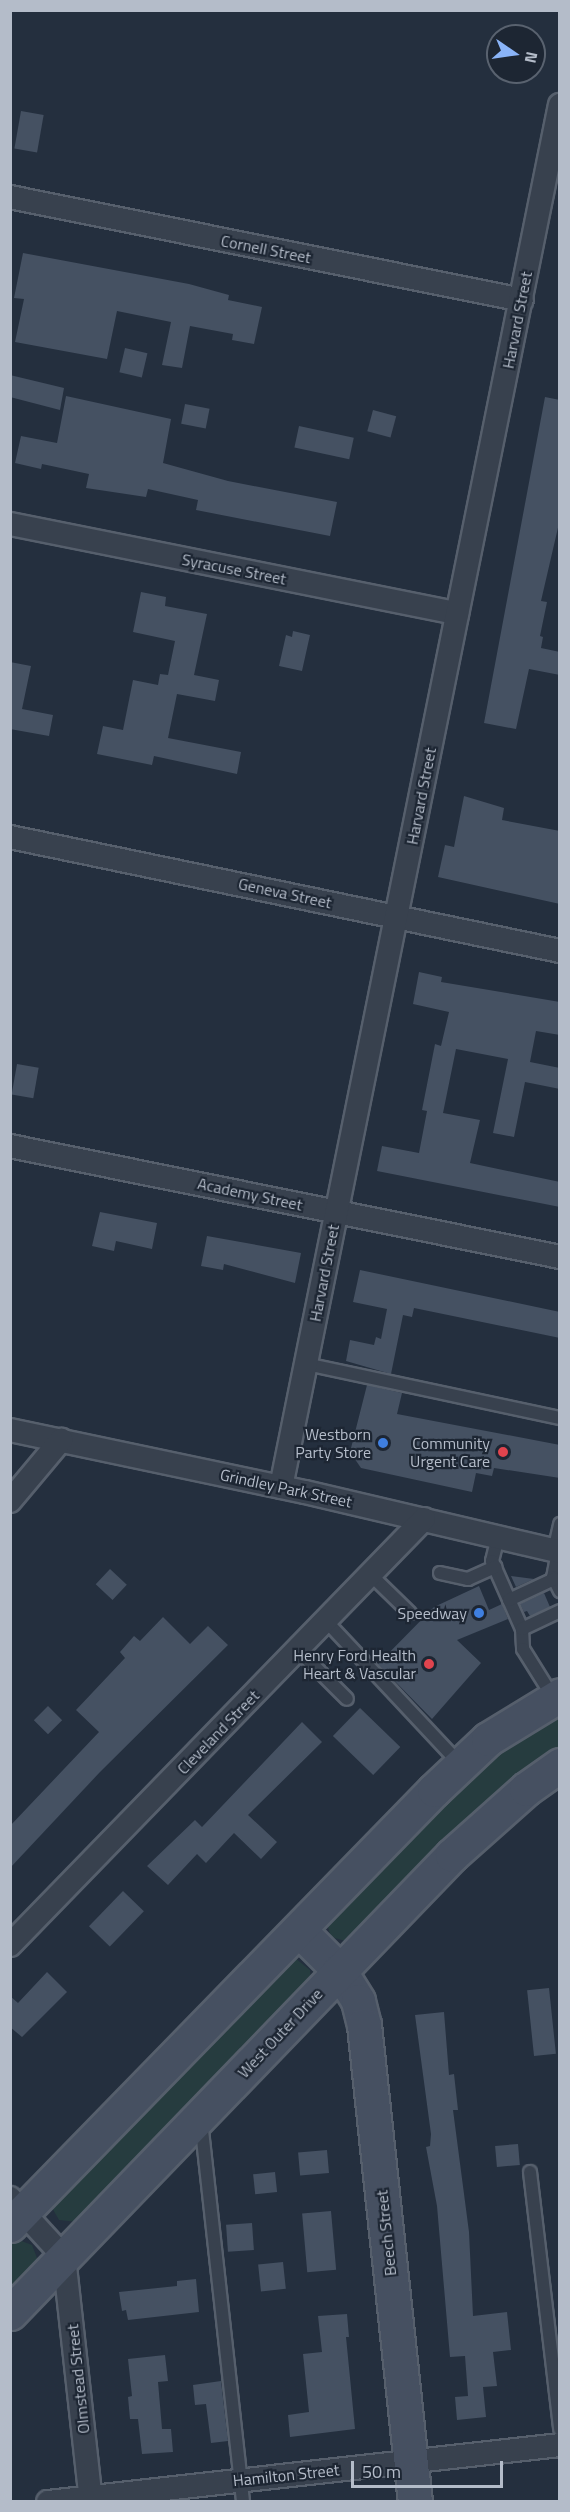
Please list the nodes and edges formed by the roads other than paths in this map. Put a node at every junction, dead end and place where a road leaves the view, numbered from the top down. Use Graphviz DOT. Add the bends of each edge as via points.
graph roads {
  1 [pos="560,105"];
  2 [pos="10,197"];
  3 [pos="522,300"];
  4 [pos="10,524"];
  5 [pos="458,613"];
  6 [pos="10,837"];
  7 [pos="397,916"];
  8 [pos="560,951"];
  9 [pos="10,1146"];
  10 [pos="337,1212"];
  11 [pos="560,1257"];
  12 [pos="306,1364"];
  13 [pos="560,1418"];
  14 [pos="10,1430"];
  15 [pos="61,1440"];
  16 [pos="281,1487"];
  17 [pos="10,1501"];
  18 [pos="424,1519"];
  19 [pos="560,1524"];
  20 [pos="498,1537"];
  21 [pos="557,1551"];
  22 [pos="495,1567"];
  23 [pos="440,1573"];
  24 [pos="372,1576"];
  25 [pos="554,1579"];
  26 [pos="560,1591"];
  27 [pos="509,1600"];
  28 [pos="560,1611"];
  29 [pos="410,1613"];
  30 [pos="327,1622"];
  31 [pos="522,1629"];
  32 [pos="298,1650"];
  33 [pos="556,1696"];
  34 [pos="348,1699"];
  35 [pos="460,1765"];
  36 [pos="560,1765"];
  37 [pos="298,1930"];
  38 [pos="10,1945"];
  39 [pos="339,1970"];
  40 [pos="201,2117"];
  41 [pos="530,2172"];
  42 [pos="15,2211"];
  43 [pos="64,2257"];
  44 [pos="10,2313"];
  45 [pos="560,2429"];
  46 [pos="560,2445"];
  47 [pos="411,2461"];
  48 [pos="242,2491"];
  49 [pos="91,2499"];
  50 [pos="48,2502"];
  51 [pos="416,2502"];
  1 -- 3 [label="street, Harvard Street"];
  2 -- 3 [label="street, Cornell Street"];
  3 -- 5 [label="street, Harvard Street"];
  4 -- 5 [label="street, Syracuse Street"];
  5 -- 7 [label="street, Harvard Street"];
  6 -- 7 [label="street, Geneva Street"];
  7 -- 8 [label="street, Geneva Street"];
  7 -- 10 [label="street, Harvard Street"];
  9 -- 10 [label="street, Academy Street"];
  10 -- 11 [label="street, Academy Street"];
  10 -- 12 [label="street, Harvard Street"];
  12 -- 13 [label="lane"];
  12 -- 16 [label="street, Harvard Street"];
  14 -- 15 [label="street, Grindley Park Street"];
  15 -- 16 [label="street, Grindley Park Street"];
  15 -- 17 [label="street"];
  16 -- 18 [label="street, Grindley Park Street"];
  18 -- 20 [label="street, Grindley Park Street"];
  18 -- 24 [label="street, Cleveland Street"];
  19 -- 21 [label="lane"];
  20 -- 21 [label="street, Grindley Park Street"];
  20 -- 22 [label="lane" via="492,1561"];
  21 -- 25 [label="lane"];
  22 -- 23 [label="lane" via="468,1579"];
  22 -- 27 [label="lane"];
  24 -- 29 [label="lane"];
  24 -- 30 [label="street, Cleveland Street"];
  25 -- 26 [label="lane"];
  25 -- 27 [label="lane"];
  27 -- 31 [label="lane"];
  28 -- 31 [label="lane"];
  30 -- 32 [label="street, Cleveland Street"];
  30 -- 35 [label="lane"];
  31 -- 33 [label="lane" via="523,1649"];
  32 -- 34 [label="lane"];
  32 -- 38 [label="street, Cleveland Street"];
  33 -- 35 [label="main road" via="488,1739"];
  35 -- 37 [label="main road"];
  36 -- 39 [label="main road, West Outer Drive" via="526,1789 453,1855"];
  37 -- 39 [label="main road, Beech Street"];
  37 -- 42 [label="main road"];
  39 -- 40 [label="main road, West Outer Drive"];
  39 -- 47 [label="main road, Beech Street" via="358,2001 364,2025"];
  40 -- 43 [label="main road, West Outer Drive"];
  40 -- 48 [label="lane"];
  41 -- 45 [label="lane"];
  42 -- 43 [label="street"];
  43 -- 44 [label="main road, West Outer Drive"];
  43 -- 49 [label="street, Olmstead Street"];
  46 -- 47 [label="street, Hamilton Street"];
  47 -- 48 [label="street, Hamilton Street"];
  47 -- 51 [label="main road, Beech Street"];
  48 -- 49 [label="street, Hamilton Street"];
  49 -- 50 [label="street, Hamilton Street"];
}
